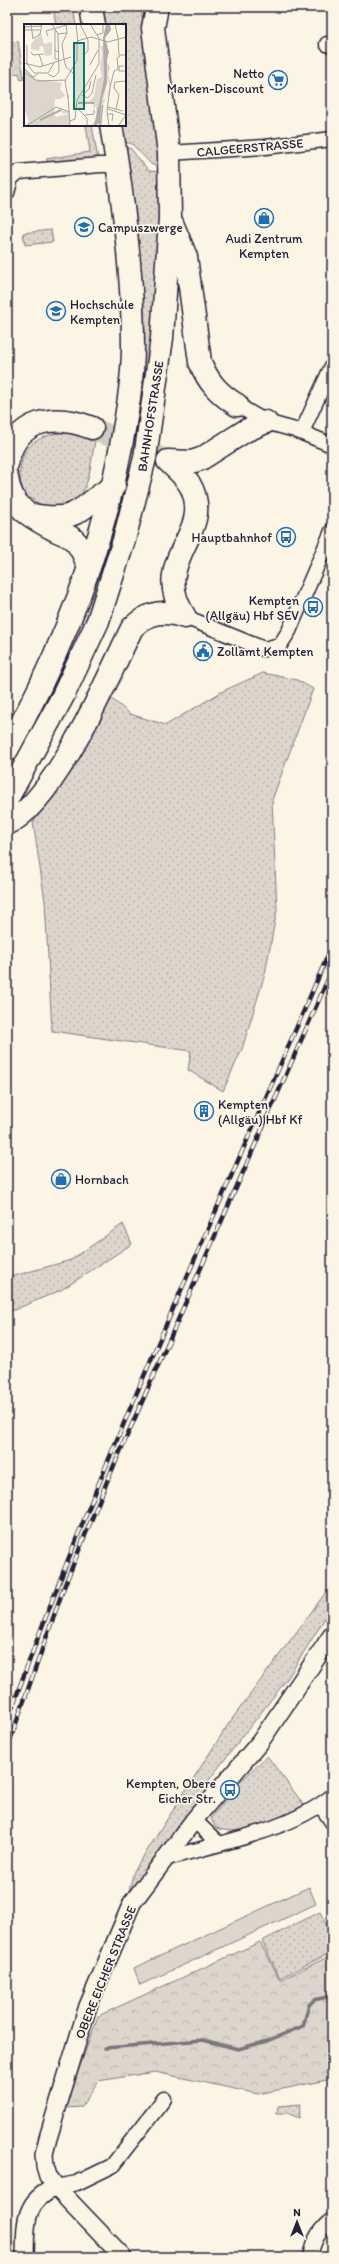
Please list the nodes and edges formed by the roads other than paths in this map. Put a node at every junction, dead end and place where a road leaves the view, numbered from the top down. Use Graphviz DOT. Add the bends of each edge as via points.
graph roads {
  1 [pos="91,7"];
  2 [pos="149,7"];
  3 [pos="157,7"];
  4 [pos="94,24"];
  5 [pos="154,28"];
  6 [pos="111,126"];
  7 [pos="332,139"];
  8 [pos="169,153"];
  9 [pos="117,165"];
  10 [pos="7,193"];
  11 [pos="170,218"];
  12 [pos="332,366"];
  13 [pos="237,405"];
  14 [pos="266,422"];
  15 [pos="92,428"];
  16 [pos="302,432"];
  17 [pos="332,445"];
  18 [pos="7,464"];
  19 [pos="7,478"];
  20 [pos="114,486"];
  21 [pos="26,514"];
  22 [pos="332,531"];
  23 [pos="89,568"];
  24 [pos="185,617"];
  25 [pos="7,750"];
  26 [pos="7,799"];
  27 [pos="7,824"];
  28 [pos="332,1635"];
  29 [pos="332,1796"];
  30 [pos="321,1806"];
  31 [pos="194,1820"];
  32 [pos="332,1822"];
  33 [pos="218,1843"];
  34 [pos="164,1859"];
  35 [pos="164,2099"];
  36 [pos="56,2187"];
  37 [pos="332,2220"];
  38 [pos="25,2257"];
  39 [pos="123,2257"];
  40 [pos="310,2257"];
  1 -- 4 [label="main road"];
  2 -- 5 [label="street, BAHNHOFSTRASSE"];
  3 -- 5 [label="main road"];
  5 -- 8 [label="main road, BAHNHOFSTRASSE"];
  6 -- 9 [label="main road, BAHNHOFSTRASSE"];
  7 -- 8 [label="street, CALGEERSTRASSE" via="265,147"];
  8 -- 11 [label="main road, BAHNHOFSTRASSE"];
  9 -- 10 [label="street" via="100,164 19,172 11,178"];
  9 -- 20 [label="main road, BAHNHOFSTRASSE" via="128,255 133,346 126,423"];
  11 -- 13 [label="main road" via="186,256 200,362 205,376 215,389"];
  11 -- 26 [label="main road, BAHNHOFSTRASSE" via="162,338 145,458 124,540 98,621 63,696"];
  12 -- 16 [label="street"];
  13 -- 14 [label="street"];
  14 -- 16 [label="street"];
  14 -- 24 [label="main road" via="245,430 201,459 191,462 168,461 182,474 192,489 196,502 193,525 173,573 173,594"];
  15 -- 18 [label="main road" via="60,419 31,426 10,450"];
  16 -- 17 [label="street"];
  19 -- 21 [label="main road" via="15,503"];
  20 -- 21 [label="main road" via="100,494 80,512 69,516 47,518"];
  20 -- 23 [label="main road, BAHNHOFSTRASSE"];
  21 -- 23 [label="main road" via="73,539 82,550"];
  22 -- 24 [label="street" via="289,631 280,645 264,649"];
  23 -- 25 [label="main road, BAHNHOFSTRASSE" via="53,658"];
  24 -- 27 [label="main road" via="161,612 140,620 132,628 57,772 31,807 15,821"];
  28 -- 31 [label="street, OBERE EICHER STRASSE" via="260,1742"];
  29 -- 30 [label="street"];
  30 -- 32 [label="street"];
  30 -- 33 [label="street" via="281,1825 244,1838"];
  31 -- 33 [label="street"];
  31 -- 34 [label="street, OBERE EICHER STRASSE"];
  33 -- 34 [label="street"];
  34 -- 36 [label="street, OBERE EICHER STRASSE" via="132,1903 75,2045 44,2154 48,2176"];
  35 -- 36 [label="street" via="112,2166 77,2183"];
  36 -- 38 [label="street" via="41,2193 31,2208 26,2221"];
  36 -- 39 [label="street, OBERE EICHER STRASSE"];
  37 -- 40 [label="street" via="320,2230"];
}
